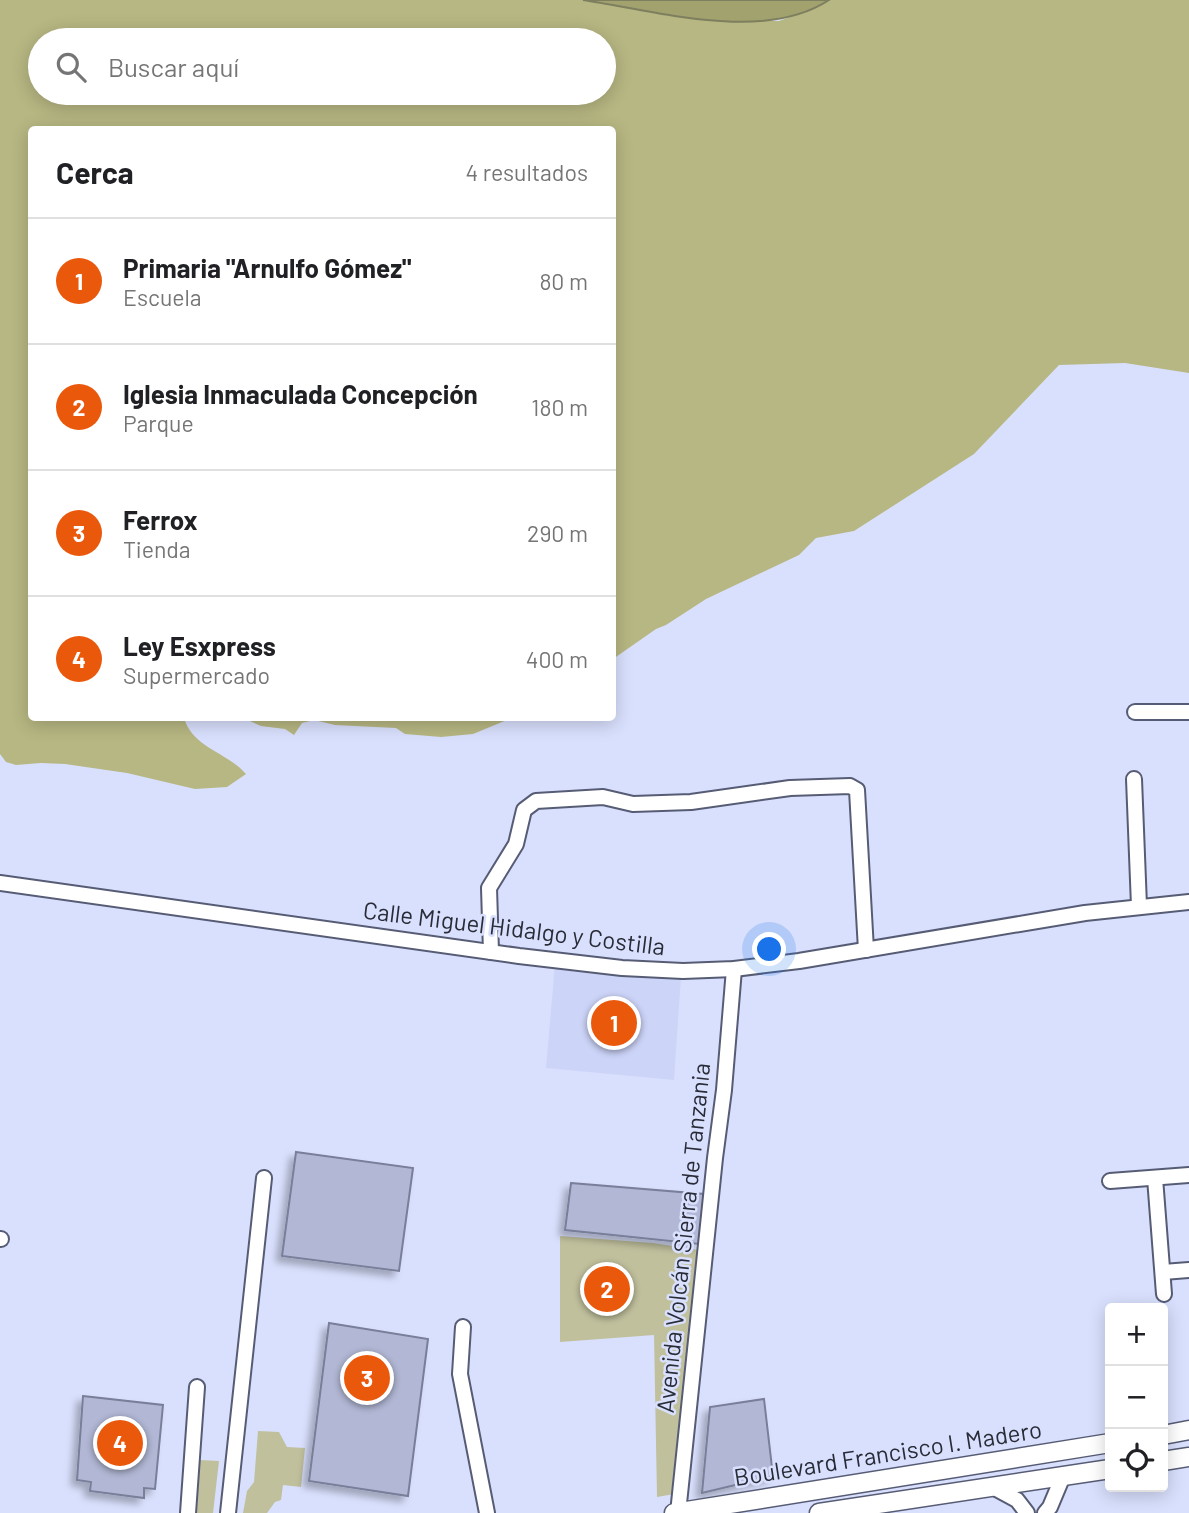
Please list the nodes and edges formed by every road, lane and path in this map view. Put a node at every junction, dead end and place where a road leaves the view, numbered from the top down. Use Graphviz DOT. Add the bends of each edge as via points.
graph roads {
  1 [pos="1135,712"];
  2 [pos="1189,712"];
  3 [pos="1134,779"];
  4 [pos="0,883"];
  5 [pos="1189,902"];
  6 [pos="1139,906"];
  7 [pos="866,950"];
  8 [pos="491,952"];
  9 [pos="734,969"];
  10 [pos="1189,1175"];
  11 [pos="264,1178"];
  12 [pos="1155,1178"];
  13 [pos="1110,1181"];
  14 [pos="1189,1270"];
  15 [pos="1163,1272"];
  16 [pos="1164,1294"];
  17 [pos="463,1327"];
  18 [pos="197,1387"];
  19 [pos="1189,1430"];
  20 [pos="1168,1434"];
  21 [pos="1105,1444"];
  22 [pos="1189,1457"];
  23 [pos="1168,1460"];
  24 [pos="1105,1470"];
  25 [pos="1063,1476"];
  26 [pos="993,1487"];
  27 [pos="188,1513"];
  28 [pos="228,1513"];
  29 [pos="486,1513"];
  30 [pos="677,1513"];
  31 [pos="819,1513"];
  32 [pos="1027,1513"];
  33 [pos="1045,1513"];
  1 -- 2 [label="street"];
  3 -- 6 [label="street"];
  4 -- 8 [label="street, Calle Miguel Hidalgo y Costilla"];
  5 -- 6 [label="street, Calle Miguel Hidalgo y Costilla"];
  6 -- 7 [label="street, Calle Miguel Hidalgo y Costilla"];
  7 -- 8 [label="street" via="855,787 790,788 691,802 633,804 603,797 536,801 524,810 516,844 489,888"];
  7 -- 9 [label="street, Calle Miguel Hidalgo y Costilla"];
  8 -- 9 [label="street, Calle Miguel Hidalgo y Costilla" via="622,968"];
  9 -- 30 [label="street, Avenida Volcán Sierra de Tanzania"];
  10 -- 12 [label="street"];
  11 -- 28 [label="street"];
  12 -- 13 [label="street"];
  12 -- 15 [label="street"];
  14 -- 15 [label="street"];
  15 -- 16 [label="street"];
  17 -- 29 [label="street" via="460,1374"];
  18 -- 27 [label="street"];
  19 -- 20 [label="main road"];
  21 -- 30 [label="main road, Boulevard Francisco I. Madero"];
  22 -- 23 [label="main road"];
  24 -- 25 [label="main road, Boulevard Francisco I. Madero"];
  25 -- 26 [label="main road, Boulevard Francisco I. Madero"];
  25 -- 33 [label="street"];
  26 -- 31 [label="main road, Boulevard Francisco I. Madero"];
  26 -- 32 [label="street" via="1017,1500"];
}
